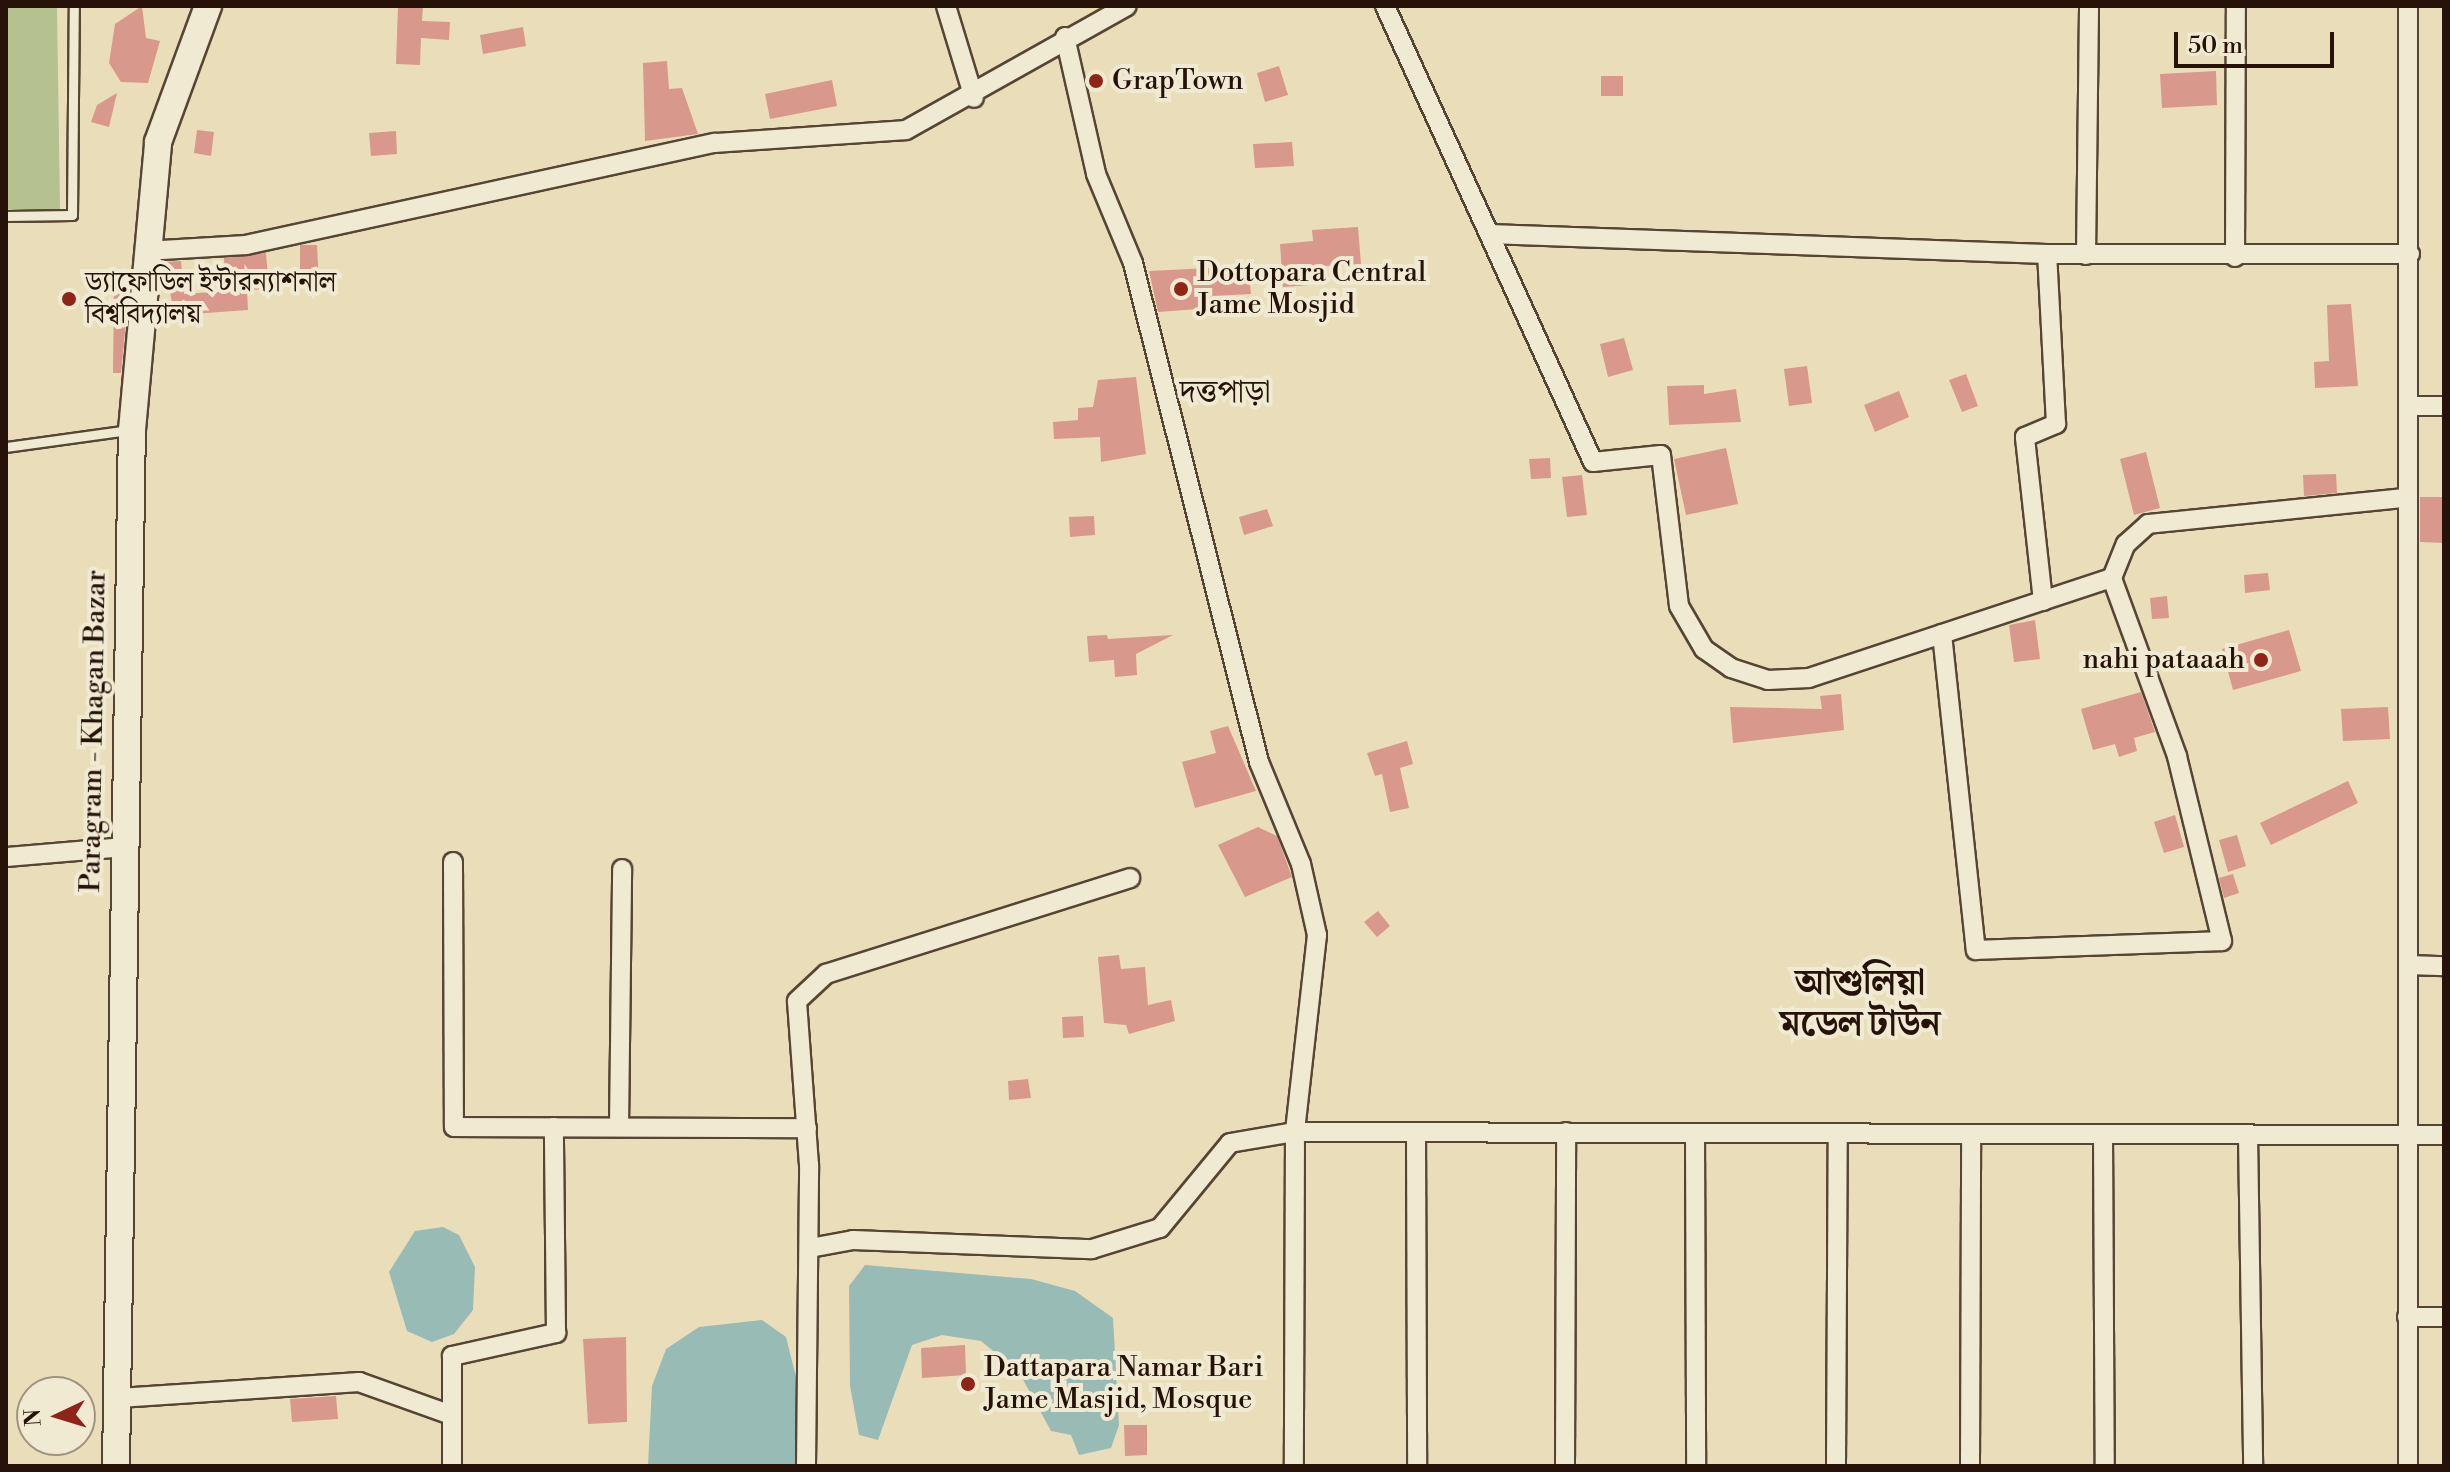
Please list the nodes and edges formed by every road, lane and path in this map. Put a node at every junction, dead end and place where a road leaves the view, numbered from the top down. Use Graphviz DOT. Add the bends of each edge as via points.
graph roads {
  1 [pos="74,6"];
  2 [pos="208,6"];
  3 [pos="946,6"];
  4 [pos="1127,6"];
  5 [pos="1385,6"];
  6 [pos="2089,6"];
  7 [pos="2236,6"];
  8 [pos="2408,6"];
  9 [pos="1065,37"];
  10 [pos="974,98"];
  11 [pos="6,216"];
  12 [pos="1489,234"];
  13 [pos="145,251"];
  14 [pos="2047,254"];
  15 [pos="2410,254"];
  16 [pos="2086,255"];
  17 [pos="2235,257"];
  18 [pos="2409,406"];
  19 [pos="2444,406"];
  20 [pos="132,430"];
  21 [pos="6,447"];
  22 [pos="2406,498"];
  23 [pos="2112,578"];
  24 [pos="2043,601"];
  25 [pos="1942,634"];
  26 [pos="125,847"];
  27 [pos="6,857"];
  28 [pos="453,862"];
  29 [pos="622,869"];
  30 [pos="1130,878"];
  31 [pos="2409,965"];
  32 [pos="2444,966"];
  33 [pos="554,1127"];
  34 [pos="619,1127"];
  35 [pos="807,1128"];
  36 [pos="1295,1132"];
  37 [pos="1416,1132"];
  38 [pos="1566,1132"];
  39 [pos="1695,1133"];
  40 [pos="1838,1134"];
  41 [pos="1971,1134"];
  42 [pos="2103,1134"];
  43 [pos="2248,1135"];
  44 [pos="2408,1135"];
  45 [pos="2444,1135"];
  46 [pos="810,1248"];
  47 [pos="2407,1317"];
  48 [pos="2444,1317"];
  49 [pos="119,1398"];
  50 [pos="451,1415"];
  51 [pos="116,1466"];
  52 [pos="452,1466"];
  53 [pos="806,1466"];
  54 [pos="1294,1466"];
  55 [pos="1417,1466"];
  56 [pos="1565,1466"];
  57 [pos="1696,1466"];
  58 [pos="1836,1466"];
  59 [pos="1970,1466"];
  60 [pos="2105,1466"];
  61 [pos="2253,1466"];
  62 [pos="2408,1466"];
  1 -- 11 [label="lane" via="72,215"];
  2 -- 13 [label="street, Paragram - Khagan Bazar" via="158,142"];
  3 -- 10 [label="street"];
  4 -- 9 [label="street"];
  5 -- 12 [label="street"];
  6 -- 16 [label="street"];
  7 -- 17 [label="street"];
  8 -- 15 [label="street"];
  9 -- 10 [label="street"];
  9 -- 36 [label="street" via="1096,174 1133,263 1259,762 1301,864 1317,935"];
  10 -- 13 [label="street" via="906,130 715,143 246,245"];
  12 -- 14 [label="street"];
  12 -- 25 [label="street" via="1593,462 1661,455 1679,606 1704,649 1768,680 1809,678"];
  13 -- 20 [label="street, Paragram - Khagan Bazar"];
  14 -- 16 [label="street"];
  14 -- 24 [label="street" via="2056,424 2025,437"];
  15 -- 17 [label="street"];
  15 -- 18 [label="street"];
  16 -- 17 [label="street"];
  18 -- 19 [label="street"];
  18 -- 22 [label="street"];
  20 -- 21 [label="lane"];
  20 -- 26 [label="street, Paragram - Khagan Bazar"];
  22 -- 23 [label="street" via="2148,524 2126,544"];
  22 -- 31 [label="street"];
  23 -- 24 [label="street"];
  23 -- 25 [label="street" via="2177,756 2222,941 1976,950"];
  24 -- 25 [label="street"];
  26 -- 27 [label="street"];
  26 -- 49 [label="street, Paragram - Khagan Bazar"];
  28 -- 33 [label="street" via="454,1127"];
  29 -- 34 [label="street"];
  30 -- 35 [label="street" via="826,974 797,1001"];
  31 -- 32 [label="street"];
  31 -- 44 [label="street"];
  33 -- 34 [label="street"];
  33 -- 50 [label="street" via="556,1333 452,1356"];
  34 -- 35 [label="street"];
  35 -- 46 [label="street"];
  36 -- 37 [label="street"];
  36 -- 46 [label="street" via="1230,1143 1160,1228 1092,1249 853,1240"];
  36 -- 54 [label="street"];
  37 -- 38 [label="street"];
  37 -- 55 [label="street"];
  38 -- 39 [label="street"];
  38 -- 56 [label="street"];
  39 -- 40 [label="street"];
  39 -- 57 [label="street"];
  40 -- 41 [label="street"];
  40 -- 58 [label="street"];
  41 -- 42 [label="street"];
  41 -- 59 [label="street"];
  42 -- 43 [label="street"];
  42 -- 60 [label="street"];
  43 -- 44 [label="street"];
  43 -- 61 [label="street"];
  44 -- 45 [label="street"];
  44 -- 47 [label="street"];
  46 -- 53 [label="street"];
  47 -- 48 [label="street"];
  47 -- 62 [label="street"];
  49 -- 50 [label="street" via="359,1382"];
  49 -- 51 [label="street, Paragram - Khagan Bazar"];
  50 -- 52 [label="street"];
}
